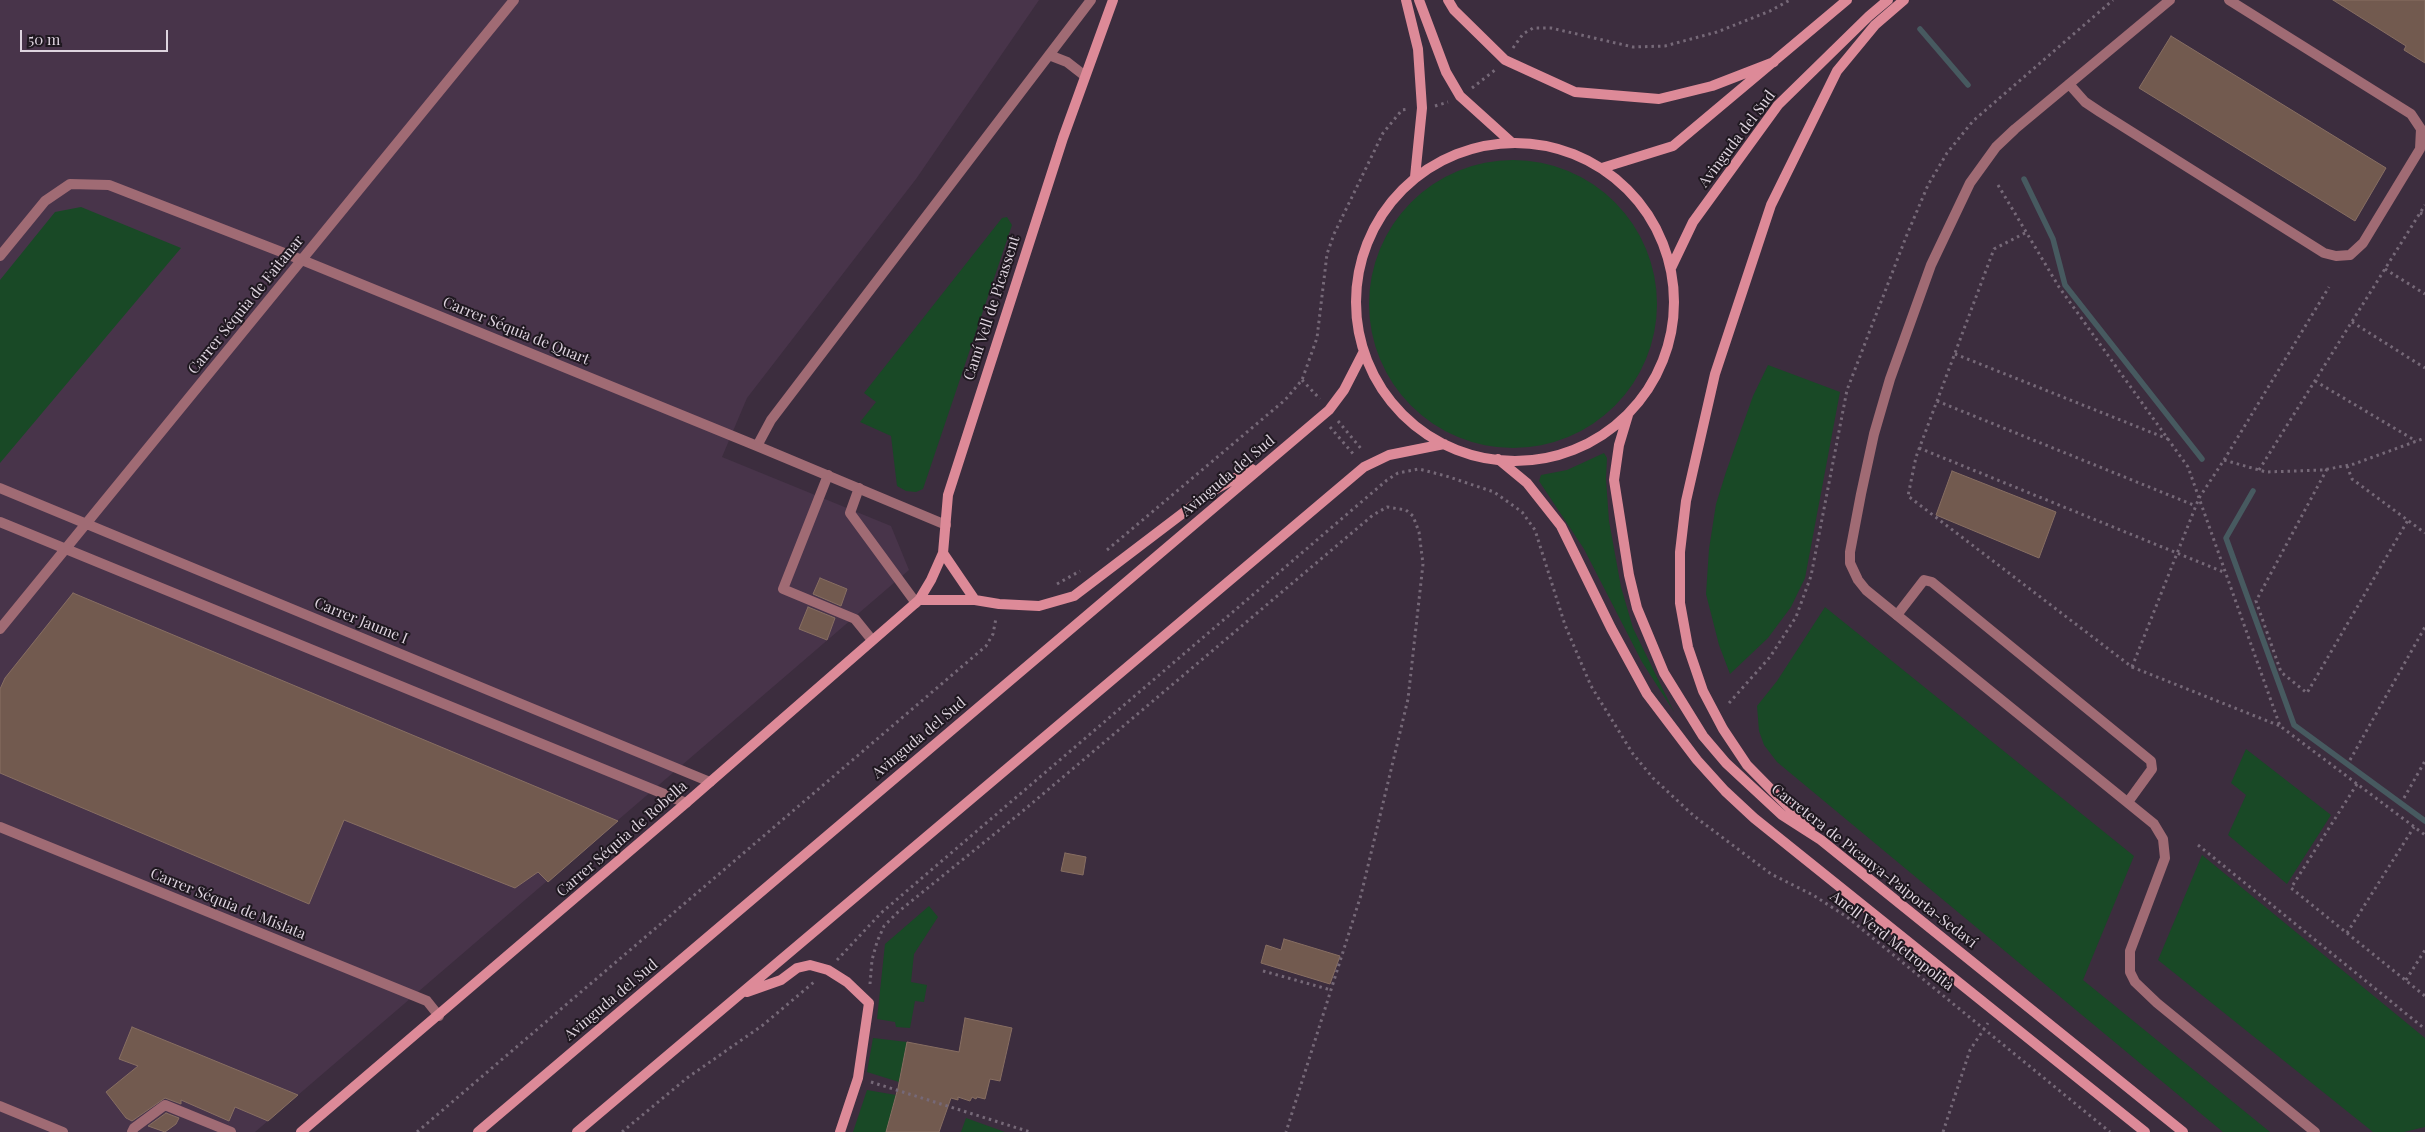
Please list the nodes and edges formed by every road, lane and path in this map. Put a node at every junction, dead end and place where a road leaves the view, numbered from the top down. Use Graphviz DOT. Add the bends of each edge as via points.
graph roads {
  1 [pos="514,0"];
  2 [pos="1091,0"];
  3 [pos="1113,0"];
  4 [pos="1406,0"];
  5 [pos="1419,0"];
  6 [pos="1448,0"];
  7 [pos="1790,0"];
  8 [pos="1847,0"];
  9 [pos="1888,0"];
  10 [pos="1904,0"];
  11 [pos="2170,0"];
  12 [pos="2228,0"];
  13 [pos="1049,54"];
  14 [pos="1508,55"];
  15 [pos="1774,62"];
  16 [pos="1501,66"];
  17 [pos="1085,76"];
  18 [pos="2069,84"];
  19 [pos="1466,93"];
  20 [pos="1454,100"];
  21 [pos="1429,108"];
  22 [pos="1402,110"];
  23 [pos="1511,142"];
  24 [pos="1602,168"];
  25 [pos="1415,177"];
  26 [pos="1998,185"];
  27 [pos="2425,205"];
  28 [pos="2420,212"];
  29 [pos="2425,216"];
  30 [pos="2025,233"];
  31 [pos="0,256"];
  32 [pos="302,260"];
  33 [pos="1671,268"];
  34 [pos="2385,269"];
  35 [pos="2329,286"];
  36 [pos="2425,294"];
  37 [pos="2352,322"];
  38 [pos="1363,353"];
  39 [pos="1955,354"];
  40 [pos="2425,368"];
  41 [pos="1302,380"];
  42 [pos="2315,381"];
  43 [pos="1321,400"];
  44 [pos="1937,401"];
  45 [pos="1628,415"];
  46 [pos="1336,419"];
  47 [pos="1329,426"];
  48 [pos="2425,438"];
  49 [pos="2168,440"];
  50 [pos="2416,441"];
  51 [pos="1444,444"];
  52 [pos="757,446"];
  53 [pos="1919,448"];
  54 [pos="1366,456"];
  55 [pos="1271,459"];
  56 [pos="1359,460"];
  57 [pos="1498,460"];
  58 [pos="2224,460"];
  59 [pos="2347,466"];
  60 [pos="2327,469"];
  61 [pos="2258,470"];
  62 [pos="828,475"];
  63 [pos="0,488"];
  64 [pos="859,488"];
  65 [pos="2199,498"];
  66 [pos="2196,506"];
  67 [pos="2408,520"];
  68 [pos="0,522"];
  69 [pos="86,524"];
  70 [pos="946,525"];
  71 [pos="2425,533"];
  72 [pos="66,548"];
  73 [pos="943,553"];
  74 [pos="2177,553"];
  75 [pos="1103,554"];
  76 [pos="1088,566"];
  77 [pos="2226,574"];
  78 [pos="1050,587"];
  79 [pos="975,600"];
  80 [pos="917,602"];
  81 [pos="997,613"];
  82 [pos="1897,615"];
  83 [pos="2425,627"];
  84 [pos="0,629"];
  85 [pos="872,640"];
  86 [pos="2132,667"];
  87 [pos="2280,726"];
  88 [pos="2350,760"];
  89 [pos="2425,761"];
  90 [pos="710,782"];
  91 [pos="2357,784"];
  92 [pos="2404,798"];
  93 [pos="2128,802"];
  94 [pos="686,803"];
  95 [pos="0,827"];
  96 [pos="2414,827"];
  97 [pos="2425,835"];
  98 [pos="1821,840"];
  99 [pos="2198,846"];
  100 [pos="2348,933"];
  101 [pos="2425,950"];
  102 [pos="828,970"];
  103 [pos="1263,970"];
  104 [pos="2406,980"];
  105 [pos="1330,990"];
  106 [pos="741,994"];
  107 [pos="2425,996"];
  108 [pos="869,1003"];
  109 [pos="1996,1012"];
  110 [pos="439,1016"];
  111 [pos="1984,1029"];
  112 [pos="2425,1029"];
  113 [pos="858,1078"];
  114 [pos="0,1106"];
  115 [pos="63,1132"];
  116 [pos="132,1132"];
  117 [pos="231,1132"];
  118 [pos="301,1132"];
  119 [pos="417,1132"];
  120 [pos="478,1132"];
  121 [pos="577,1132"];
  122 [pos="622,1132"];
  123 [pos="840,1132"];
  124 [pos="1030,1132"];
  125 [pos="1286,1132"];
  126 [pos="1942,1132"];
  127 [pos="2110,1132"];
  128 [pos="2145,1132"];
  129 [pos="2183,1132"];
  130 [pos="2315,1132"];
  1 -- 32 [label="street, Carrer Séquia de Faitanar"];
  2 -- 13 [label="street"];
  3 -- 17 [label="main road, Camí Vell de Picassent"];
  4 -- 25 [label="main road" via="1418,48 1422,108"];
  5 -- 23 [label="main road" via="1446,72 1460,96"];
  6 -- 15 [label="main road" via="1504,60 1574,92 1659,99 1712,86"];
  7 -- 14 [label="path" via="1770,12 1717,32 1665,46 1633,47 1551,28 1533,28 1523,34"];
  8 -- 15 [label="main road, Avinguda del Sud"];
  9 -- 33 [label="main road, Avinguda del Sud" via="1778,105 1693,222"];
  10 -- 98 [label="main road" via="1875,25 1837,71 1771,205 1715,374 1686,501 1680,552 1680,603 1688,647 1703,691 1747,765"];
  11 -- 18 [label="street"];
  12 -- 18 [label="street" via="2411,114 2421,129 2420,149 2357,250 2350,255 2324,253 2100,112 2085,102"];
  13 -- 17 [label="street" via="1067,62"];
  13 -- 52 [label="street" via="770,420"];
  15 -- 24 [label="main road, Avinguda del Sud" via="1673,146"];
  16 -- 19 [label="path"];
  17 -- 70 [label="main road, Camí Vell de Picassent" via="948,495"];
  18 -- 82 [label="street" via="1996,147 1970,183 1931,265 1896,361 1874,434 1850,563 1858,580"];
  20 -- 21 [label="path"];
  22 -- 41 [label="path" via="1383,133 1332,240 1323,276 1317,338"];
  23 -- 24 [label="main road" via="1558,148"];
  23 -- 25 [label="main road" via="1460,152"];
  24 -- 33 [label="main road" via="1634,195 1657,229"];
  25 -- 38 [label="main road" via="1382,213 1361,257 1355,305"];
  26 -- 30 [label="path"];
  27 -- 28 [label="path"];
  28 -- 29 [label="path"];
  28 -- 34 [label="path"];
  30 -- 39 [label="path" via="1994,249"];
  30 -- 49 [label="path" via="2059,287"];
  31 -- 32 [label="street, Carrer Séquia de Quart" via="45,201 70,184 109,185"];
  32 -- 52 [label="street, Carrer Séquia de Quart"];
  32 -- 69 [label="street, Carrer Séquia de Faitanar"];
  33 -- 45 [label="main road" via="1674,321 1659,372"];
  34 -- 36 [label="path"];
  34 -- 37 [label="path"];
  35 -- 58 [label="path"];
  37 -- 40 [label="path"];
  37 -- 42 [label="path"];
  38 -- 51 [label="main road" via="1382,390 1409,421"];
  38 -- 55 [label="main road, Avinguda del Sud" via="1344,390 1328,410"];
  39 -- 44 [label="path"];
  39 -- 49 [label="path"];
  41 -- 43 [label="path"];
  41 -- 75 [label="path" via="1285,400"];
  42 -- 50 [label="path"];
  42 -- 61 [label="path"];
  44 -- 53 [label="path"];
  44 -- 66 [label="path"];
  45 -- 57 [label="main road" via="1593,441 1552,457"];
  45 -- 98 [label="main road, Carretera de Picanya-Paiporta-Sedaví" via="1614,480 1637,608 1664,673 1703,736 1726,764 1782,814"];
  46 -- 54 [label="path"];
  47 -- 56 [label="path"];
  48 -- 50 [label="path"];
  49 -- 65 [label="path" via="2188,467"];
  50 -- 59 [label="path"];
  51 -- 57 [label="main road"];
  51 -- 106 [label="main road" via="1388,455 1364,467"];
  52 -- 62 [label="street, Carrer Séquia de Quart"];
  53 -- 74 [label="path"];
  53 -- 86 [label="path" via="1908,496"];
  55 -- 79 [label="main road" via="1212,490 1074,596 1039,606"];
  55 -- 120 [label="main road, Avinguda del Sud"];
  57 -- 109 [label="main road" via="1527,482 1561,526 1647,694 1697,760 1754,818"];
  58 -- 61 [label="path"];
  58 -- 65 [label="path"];
  59 -- 60 [label="path"];
  59 -- 67 [label="path" via="2352,479"];
  60 -- 61 [label="path"];
  60 -- 67 [label="path" via="2256,600 2281,672 2307,692"];
  62 -- 64 [label="street, Carrer Séquia de Quart"];
  62 -- 85 [label="street" via="783,589 855,619"];
  63 -- 69 [label="street, Carrer Jaume I"];
  64 -- 70 [label="street, Carrer Séquia de Quart"];
  64 -- 80 [label="street" via="850,513"];
  65 -- 66 [label="path"];
  65 -- 77 [label="path"];
  66 -- 74 [label="path"];
  67 -- 71 [label="path"];
  68 -- 72 [label="street"];
  69 -- 72 [label="street, Carrer Séquia de Faitanar"];
  69 -- 90 [label="street, Carrer Jaume I"];
  70 -- 73 [label="main road, Camí Vell de Picassent"];
  72 -- 84 [label="street, Carrer Séquia de Faitanar"];
  72 -- 94 [label="street"];
  73 -- 79 [label="main road"];
  73 -- 80 [label="main road, Carrer Séquia de Robella"];
  74 -- 77 [label="path"];
  74 -- 86 [label="path"];
  76 -- 78 [label="path"];
  77 -- 87 [label="path"];
  79 -- 80 [label="main road"];
  80 -- 85 [label="main road, Carrer Séquia de Robella"];
  81 -- 119 [label="path" via="993,634 986,646"];
  82 -- 93 [label="street"];
  82 -- 93 [label="street" via="1924,580 1940,588 2151,760 2152,769"];
  83 -- 88 [label="path"];
  85 -- 90 [label="main road, Carrer Séquia de Robella"];
  86 -- 87 [label="path"];
  87 -- 91 [label="path"];
  89 -- 92 [label="path"];
  90 -- 94 [label="main road, Carrer Séquia de Robella"];
  91 -- 96 [label="path"];
  91 -- 100 [label="path" via="2291,888"];
  93 -- 130 [label="street" via="2159,830 2165,858 2130,951 2130,972 2135,982"];
  94 -- 110 [label="main road, Carrer Séquia de Robella"];
  95 -- 110 [label="street, Carrer Séquia de Mislata" via="427,1002"];
  96 -- 97 [label="path"];
  96 -- 100 [label="path"];
  98 -- 129 [label="main road, Carretera de Picanya-Paiporta-Sedaví"];
  99 -- 112 [label="path"];
  100 -- 104 [label="path"];
  101 -- 104 [label="path"];
  102 -- 106 [label="main road" via="810,965 797,968 781,980"];
  102 -- 108 [label="main road" via="847,982"];
  102 -- 111 [label="path, Anell Verd Metropolità" via="889,906 1387,480 1398,473 1420,469 1494,492 1522,512 1535,530 1565,625 1591,686 1633,754 1653,778 1694,816 1771,874 1847,917"];
  102 -- 122 [label="path, Anell Verd Metropolità" via="763,1025 687,1078"];
  103 -- 105 [label="path"];
  104 -- 107 [label="path"];
  105 -- 108 [label="path" via="1361,895 1408,699 1423,564 1419,532 1413,516 1398,508 1387,507 1373,515 1024,810 898,912 884,926 877,942 872,960"];
  105 -- 125 [label="path"];
  106 -- 121 [label="main road"];
  108 -- 113 [label="main road"];
  109 -- 111 [label="path"];
  109 -- 128 [label="main road"];
  110 -- 118 [label="main road, Carrer Séquia de Robella"];
  111 -- 126 [label="path" via="1970,1050"];
  111 -- 127 [label="path, Anell Verd Metropolità"];
  113 -- 123 [label="main road"];
  113 -- 124 [label="path"];
  114 -- 115 [label="street"];
  116 -- 117 [label="street" via="165,1105"];
}
